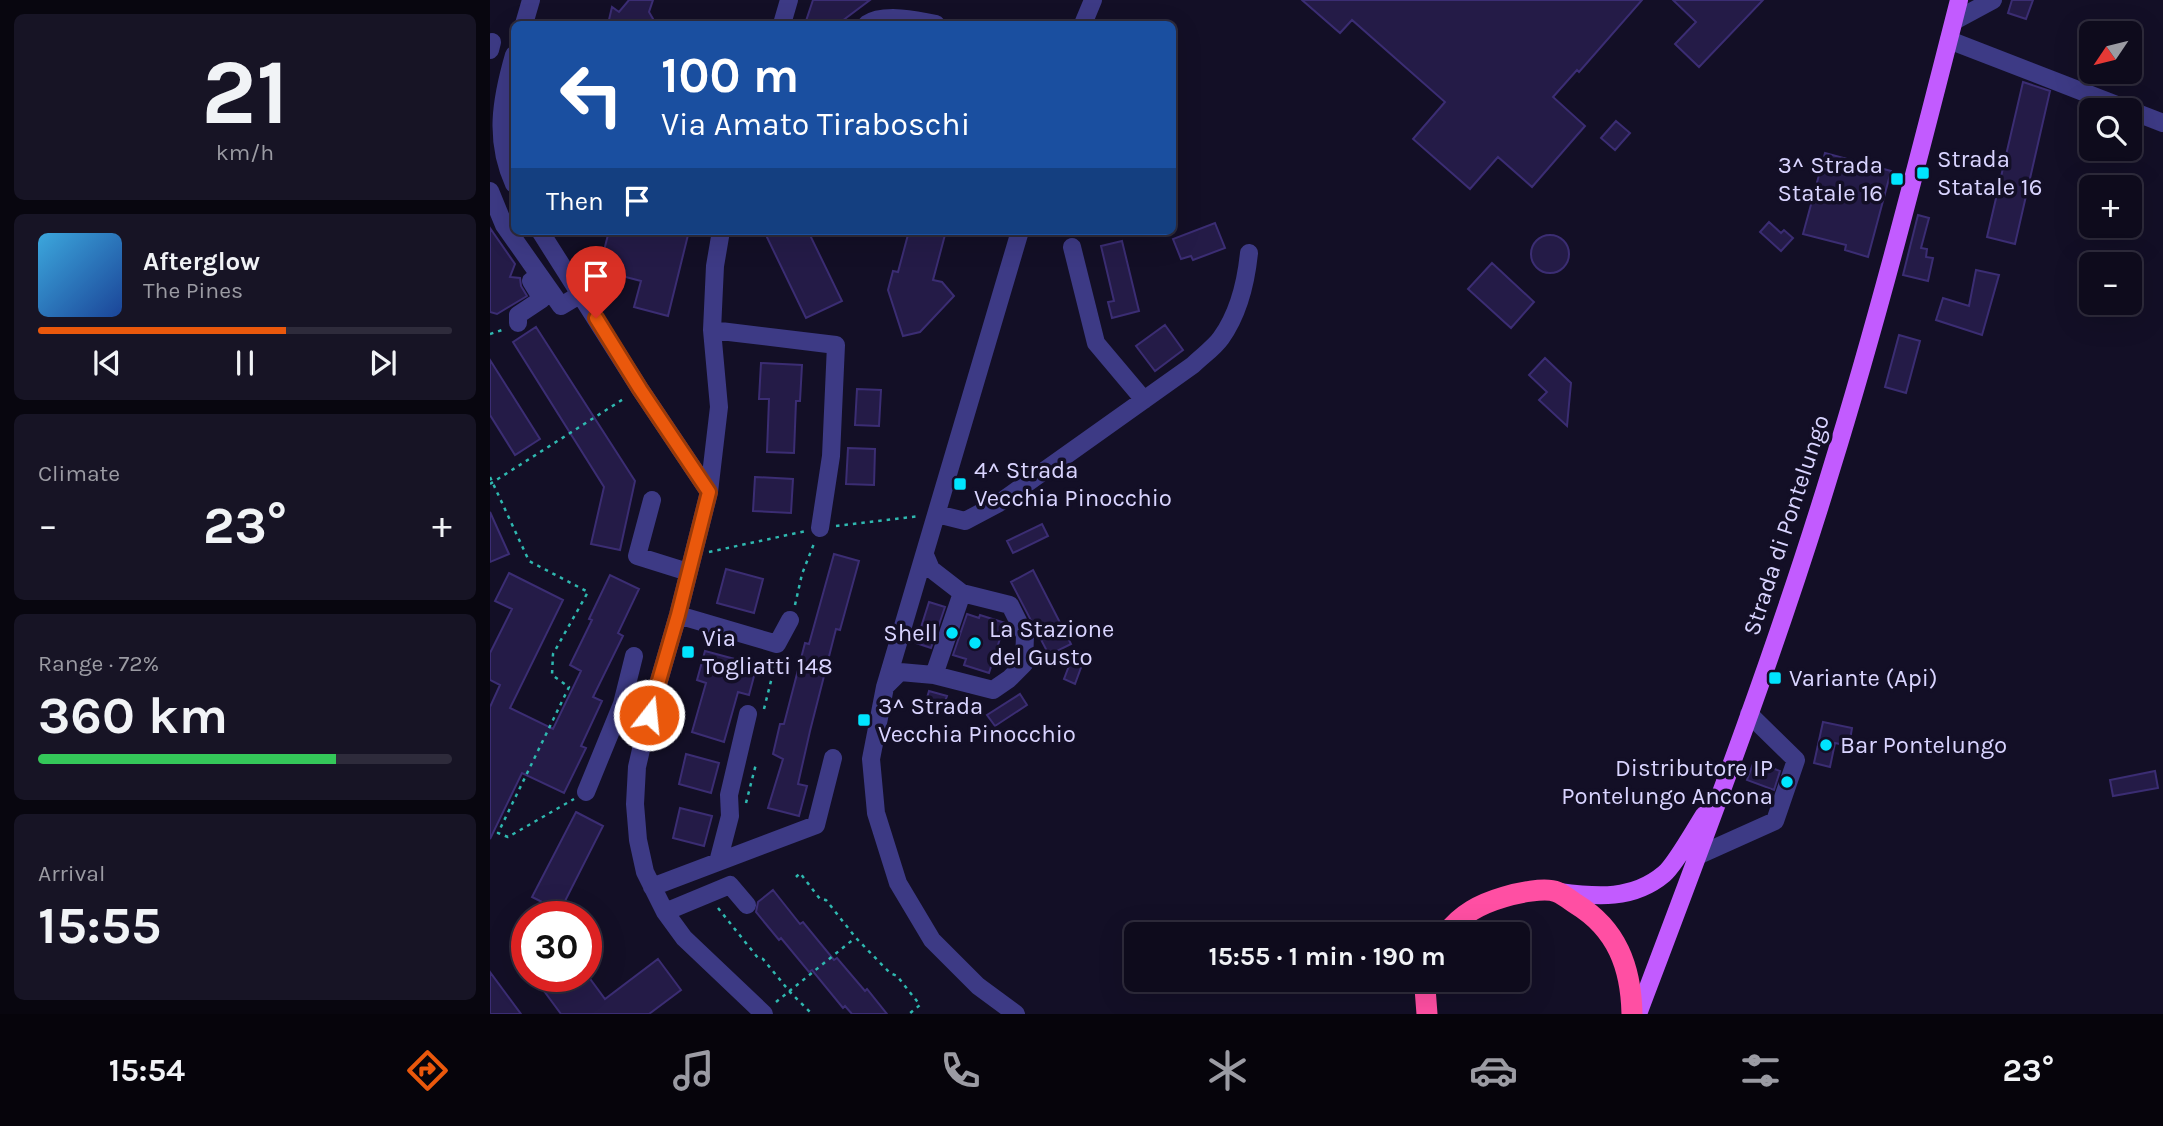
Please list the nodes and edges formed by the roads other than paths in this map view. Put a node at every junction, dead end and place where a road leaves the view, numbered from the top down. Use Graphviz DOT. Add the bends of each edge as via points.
graph roads {
  1 [pos="531,0"];
  2 [pos="789,0"];
  3 [pos="1093,0"];
  4 [pos="1959,0"];
  5 [pos="1993,0"];
  6 [pos="525,21"];
  7 [pos="783,21"];
  8 [pos="872,21"];
  9 [pos="923,21"];
  10 [pos="1084,21"];
  11 [pos="1954,21"];
  12 [pos="1949,40"];
  13 [pos="511,67"];
  14 [pos="2163,123"];
  15 [pos="511,174"];
  16 [pos="490,191"];
  17 [pos="511,234"];
  18 [pos="511,235"];
  19 [pos="543,235"];
  20 [pos="720,235"];
  21 [pos="1019,235"];
  22 [pos="1072,247"];
  23 [pos="524,252"];
  24 [pos="1249,253"];
  25 [pos="581,294"];
  26 [pos="518,323"];
  27 [pos="712,330"];
  28 [pos="1144,400"];
  29 [pos="709,492"];
  30 [pos="652,500"];
  31 [pos="937,514"];
  32 [pos="820,528"];
  33 [pos="925,555"];
  34 [pos="688,572"];
  35 [pos="962,593"];
  36 [pos="678,615"];
  37 [pos="790,620"];
  38 [pos="634,656"];
  39 [pos="934,675"];
  40 [pos="885,687"];
  41 [pos="622,704"];
  42 [pos="748,714"];
  43 [pos="1749,714"];
  44 [pos="649,715"];
  45 [pos="834,758"];
  46 [pos="586,792"];
  47 [pos="1720,792"];
  48 [pos="1697,856"];
  49 [pos="718,862"];
  50 [pos="652,887"];
  51 [pos="1556,891"];
  52 [pos="747,905"];
  53 [pos="665,912"];
  54 [pos="1458,922"];
  55 [pos="1427,992"];
  56 [pos="763,1013"];
  57 [pos="1016,1014"];
  58 [pos="1427,1014"];
  59 [pos="1632,1014"];
  60 [pos="1638,1014"];
  1 -- 6 [label="street"];
  2 -- 7 [label="street"];
  3 -- 10 [label="street"];
  4 -- 11 [label="main road, Strada di Pontelungo"];
  5 -- 11 [label="street"];
  8 -- 9 [label="street"];
  11 -- 12 [label="main road, Strada di Pontelungo"];
  12 -- 14 [label="street"];
  12 -- 43 [label="main road, Strada di Pontelungo" via="1831,470"];
  13 -- 15 [label="street" via="501,108 501,139"];
  16 -- 17 [label="street"];
  18 -- 23 [label="street"];
  19 -- 25 [label="street"];
  20 -- 27 [label="street"];
  21 -- 31 [label="street"];
  22 -- 28 [label="street" via="1096,343"];
  23 -- 25 [label="street" via="561,306"];
  23 -- 26 [label="street" via="516,257 542,299 518,315"];
  24 -- 28 [label="street" via="1246,281 1221,338"];
  25 -- 29 [label="street"];
  27 -- 29 [label="street" via="719,407"];
  27 -- 32 [label="street" via="836,345 831,456"];
  28 -- 31 [label="street" via="999,503 965,521"];
  29 -- 34 [label="street"];
  30 -- 34 [label="street" via="637,556"];
  31 -- 33 [label="street"];
  33 -- 35 [label="street" via="931,569"];
  33 -- 40 [label="street"];
  34 -- 36 [label="street"];
  35 -- 39 [label="street"];
  35 -- 39 [label="street" via="1010,605 1024,635 1024,664 993,690"];
  36 -- 37 [label="street" via="777,644"];
  36 -- 44 [label="street"];
  38 -- 41 [label="street"];
  39 -- 40 [label="street" via="900,672"];
  40 -- 57 [label="street" via="870,759 876,813 898,883 932,940 978,986"];
  41 -- 44 [label="street"];
  41 -- 46 [label="street"];
  42 -- 49 [label="street"];
  43 -- 47 [label="main road, Strada di Pontelungo"];
  43 -- 48 [label="street" via="1797,760 1775,821"];
  44 -- 50 [label="street" via="635,804 638,840"];
  45 -- 49 [label="street" via="816,825"];
  47 -- 48 [label="main road, Strada di Pontelungo"];
  47 -- 51 [label="main road" via="1666,873 1641,889 1594,897"];
  48 -- 60 [label="main road, Strada di Pontelungo"];
  49 -- 50 [label="street"];
  50 -- 53 [label="street"];
  51 -- 54 [label="highway" via="1495,900 1470,910"];
  51 -- 59 [label="highway" via="1588,911 1617,943 1632,997"];
  52 -- 53 [label="street" via="730,885"];
  53 -- 56 [label="street" via="684,938"];
  55 -- 58 [label="highway"];
}
